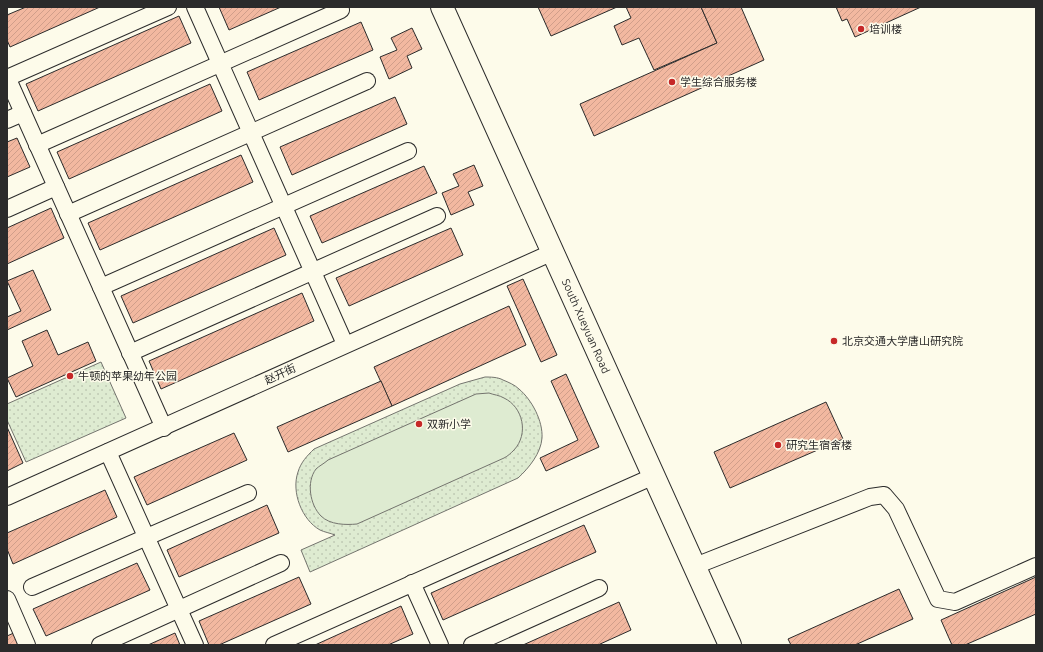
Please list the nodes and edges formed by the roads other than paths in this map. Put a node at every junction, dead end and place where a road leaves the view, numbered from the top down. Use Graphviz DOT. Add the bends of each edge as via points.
graph roads {
  1 [pos="168,7"];
  2 [pos="195,7"];
  3 [pos="442,7"];
  4 [pos="341,10"];
  5 [pos="220,64"];
  6 [pos="7,77"];
  7 [pos="367,81"];
  8 [pos="23,113"];
  9 [pos="7,120"];
  10 [pos="251,132"];
  11 [pos="38,145"];
  12 [pos="408,151"];
  13 [pos="56,187"];
  14 [pos="283,206"];
  15 [pos="7,209"];
  16 [pos="68,214"];
  17 [pos="437,216"];
  18 [pos="552,252"];
  19 [pos="312,271"];
  20 [pos="101,288"];
  21 [pos="345,344"];
  22 [pos="130,352"];
  23 [pos="164,428"];
  24 [pos="108,452"];
  25 [pos="654,476"];
  26 [pos="248,493"];
  27 [pos="7,497"];
  28 [pos="146,537"];
  29 [pos="281,563"];
  30 [pos="695,566"];
  31 [pos="1036,566"];
  32 [pos="412,583"];
  33 [pos="32,587"];
  34 [pos="599,588"];
  35 [pos="7,599"];
  36 [pos="179,610"];
  37 [pos="10,615"];
  38 [pos="27,645"];
  39 [pos="100,645"];
  40 [pos="195,645"];
  41 [pos="274,645"];
  42 [pos="440,645"];
  43 [pos="472,645"];
  44 [pos="730,645"];
  1 -- 6 [label="street"];
  2 -- 5 [label="street"];
  3 -- 18 [label="main road, South Xueyuan Road"];
  4 -- 5 [label="street"];
  5 -- 10 [label="street"];
  5 -- 11 [label="street"];
  6 -- 8 [label="street"];
  7 -- 10 [label="street"];
  8 -- 9 [label="street"];
  8 -- 11 [label="street"];
  10 -- 14 [label="street"];
  10 -- 16 [label="street"];
  11 -- 13 [label="street"];
  12 -- 14 [label="street"];
  13 -- 15 [label="street"];
  13 -- 16 [label="street"];
  14 -- 19 [label="street"];
  14 -- 20 [label="street"];
  16 -- 20 [label="street"];
  17 -- 19 [label="street"];
  18 -- 21 [label="street, 赵开街"];
  18 -- 25 [label="main road, South Xueyuan Road"];
  19 -- 21 [label="street"];
  19 -- 22 [label="street"];
  20 -- 22 [label="street"];
  21 -- 23 [label="street, 赵开街"];
  22 -- 23 [label="street"];
  23 -- 24 [label="street, 赵开街"];
  24 -- 27 [label="street, 赵开街"];
  24 -- 28 [label="street"];
  25 -- 30 [label="main road, South Xueyuan Road"];
  25 -- 32 [label="street"];
  26 -- 28 [label="street"];
  28 -- 33 [label="street"];
  28 -- 36 [label="street"];
  29 -- 36 [label="street"];
  30 -- 31 [label="street" via="870,497 884,495 896,509 938,599 955,602"];
  30 -- 44 [label="main road, South Xueyuan Road"];
  32 -- 41 [label="street"];
  32 -- 42 [label="street"];
  34 -- 43 [label="street"];
  35 -- 37 [label="street"];
  36 -- 39 [label="street"];
  36 -- 40 [label="street"];
  37 -- 38 [label="street"];
}
